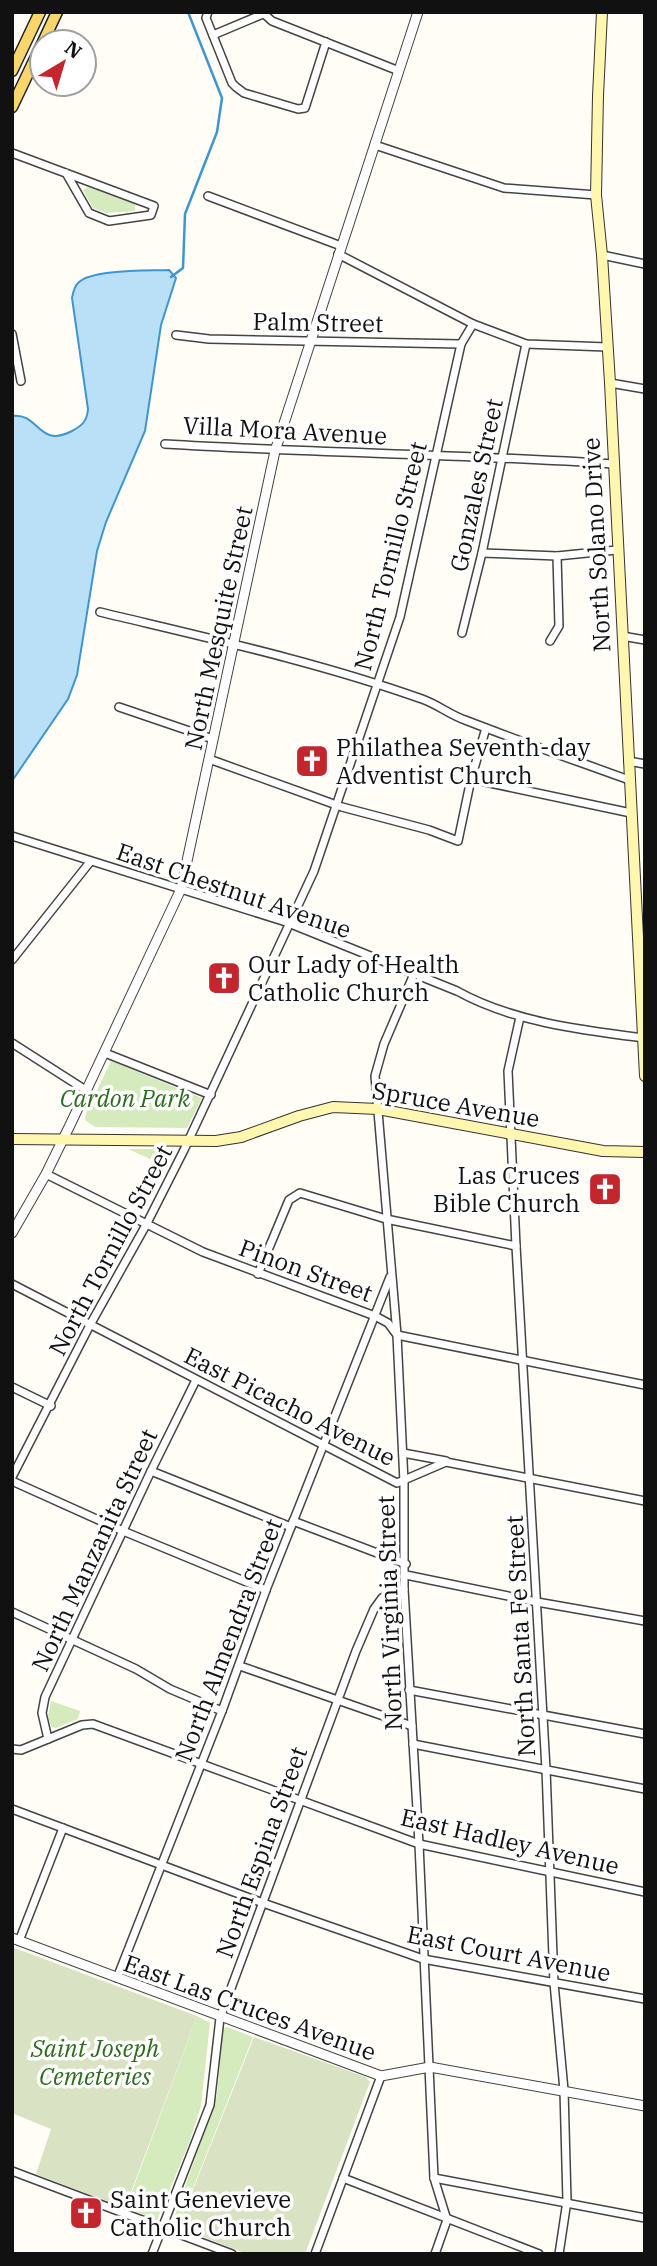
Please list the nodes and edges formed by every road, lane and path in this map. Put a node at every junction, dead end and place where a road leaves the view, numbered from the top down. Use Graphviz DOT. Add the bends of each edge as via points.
graph roads {
  1 [pos="40,12"];
  2 [pos="57,12"];
  3 [pos="208,12"];
  4 [pos="418,12"];
  5 [pos="602,12"];
  6 [pos="263,13"];
  7 [pos="49,28"];
  8 [pos="214,35"];
  9 [pos="326,42"];
  10 [pos="12,71"];
  11 [pos="399,71"];
  12 [pos="28,73"];
  13 [pos="12,107"];
  14 [pos="376,145"];
  15 [pos="12,153"];
  16 [pos="66,173"];
  17 [pos="596,195"];
  18 [pos="208,196"];
  19 [pos="340,250"];
  20 [pos="603,255"];
  21 [pos="645,264"];
  22 [pos="473,324"];
  23 [pos="12,334"];
  24 [pos="176,335"];
  25 [pos="312,340"];
  26 [pos="461,344"];
  27 [pos="526,344"];
  28 [pos="607,347"];
  29 [pos="21,381"];
  30 [pos="610,383"];
  31 [pos="645,389"];
  32 [pos="165,444"];
  33 [pos="275,451"];
  34 [pos="435,456"];
  35 [pos="501,456"];
  36 [pos="613,464"];
  37 [pos="617,550"];
  38 [pos="482,553"];
  39 [pos="556,556"];
  40 [pos="100,612"];
  41 [pos="462,633"];
  42 [pos="622,636"];
  43 [pos="645,640"];
  44 [pos="550,641"];
  45 [pos="234,645"];
  46 [pos="378,685"];
  47 [pos="119,707"];
  48 [pos="486,729"];
  49 [pos="214,739"];
  50 [pos="209,759"];
  51 [pos="628,761"];
  52 [pos="645,764"];
  53 [pos="471,779"];
  54 [pos="629,780"];
  55 [pos="335,805"];
  56 [pos="631,813"];
  57 [pos="12,836"];
  58 [pos="90,862"];
  59 [pos="181,889"];
  60 [pos="640,891"];
  61 [pos="291,924"];
  62 [pos="12,960"];
  63 [pos="414,974"];
  64 [pos="520,1017"];
  65 [pos="644,1038"];
  66 [pos="12,1043"];
  67 [pos="105,1053"];
  68 [pos="645,1076"];
  69 [pos="87,1091"];
  70 [pos="211,1095"];
  71 [pos="378,1109"];
  72 [pos="511,1134"];
  73 [pos="12,1139"];
  74 [pos="63,1139"];
  75 [pos="189,1140"];
  76 [pos="645,1152"];
  77 [pos="46,1174"];
  78 [pos="386,1219"];
  79 [pos="146,1225"];
  80 [pos="12,1233"];
  81 [pos="516,1246"];
  82 [pos="258,1274"];
  83 [pos="391,1274"];
  84 [pos="12,1284"];
  85 [pos="375,1316"];
  86 [pos="90,1325"];
  87 [pos="397,1335"];
  88 [pos="524,1360"];
  89 [pos="196,1380"];
  90 [pos="645,1385"];
  91 [pos="12,1387"];
  92 [pos="51,1406"];
  93 [pos="324,1445"];
  94 [pos="402,1453"];
  95 [pos="446,1461"];
  96 [pos="151,1471"];
  97 [pos="12,1479"];
  98 [pos="531,1479"];
  99 [pos="404,1482"];
  100 [pos="645,1502"];
  101 [pos="292,1524"];
  102 [pos="123,1531"];
  103 [pos="405,1564"];
  104 [pos="406,1575"];
  105 [pos="404,1589"];
  106 [pos="266,1590"];
  107 [pos="537,1602"];
  108 [pos="12,1612"];
  109 [pos="645,1621"];
  110 [pos="73,1638"];
  111 [pos="240,1666"];
  112 [pos="409,1690"];
  113 [pos="338,1702"];
  114 [pos="222,1712"];
  115 [pos="544,1715"];
  116 [pos="411,1726"];
  117 [pos="645,1734"];
  118 [pos="48,1739"];
  119 [pos="413,1744"];
  120 [pos="12,1749"];
  121 [pos="201,1764"];
  122 [pos="547,1769"];
  123 [pos="645,1789"];
  124 [pos="301,1801"];
  125 [pos="12,1810"];
  126 [pos="62,1828"];
  127 [pos="419,1844"];
  128 [pos="163,1865"];
  129 [pos="549,1871"];
  130 [pos="645,1892"];
  131 [pos="264,1903"];
  132 [pos="16,1940"];
  133 [pos="423,1959"];
  134 [pos="117,1978"];
  135 [pos="554,1983"];
  136 [pos="645,1999"];
  137 [pos="220,2018"];
  138 [pos="430,2067"];
  139 [pos="381,2076"];
  140 [pos="564,2090"];
  141 [pos="645,2106"];
  142 [pos="12,2171"];
  143 [pos="343,2178"];
  144 [pos="434,2178"];
  145 [pos="567,2202"];
  146 [pos="645,2218"];
  147 [pos="447,2220"];
  148 [pos="163,2228"];
  149 [pos="152,2254"];
  150 [pos="232,2254"];
  151 [pos="315,2254"];
  152 [pos="435,2254"];
  153 [pos="539,2254"];
  154 [pos="559,2254"];
  1 -- 10 [label="main road"];
  2 -- 7 [label="main road"];
  3 -- 8 [label="street"];
  4 -- 11 [label="street, North Mesquite Street"];
  5 -- 17 [label="main road, North Solano Drive"];
  6 -- 8 [label="street"];
  6 -- 9 [label="street" via="272,21"];
  8 -- 9 [label="street" via="239,90 302,110"];
  9 -- 11 [label="street"];
  11 -- 14 [label="street, North Mesquite Street"];
  12 -- 13 [label="main road"];
  14 -- 17 [label="street" via="504,188"];
  14 -- 19 [label="street, North Mesquite Street"];
  15 -- 16 [label="street"];
  16 -- 16 [label="street" via="154,206 151,215 109,220 89,213"];
  17 -- 20 [label="main road, North Solano Drive"];
  18 -- 19 [label="street"];
  19 -- 22 [label="street"];
  19 -- 25 [label="street, North Mesquite Street"];
  20 -- 21 [label="street"];
  20 -- 28 [label="main road, North Solano Drive"];
  22 -- 26 [label="street, North Tornillo Street"];
  22 -- 27 [label="street"];
  23 -- 29 [label="street"];
  24 -- 25 [label="street, Palm Street"];
  25 -- 26 [label="street, Palm Street"];
  25 -- 33 [label="street, North Mesquite Street"];
  26 -- 34 [label="street, North Tornillo Street"];
  27 -- 28 [label="street"];
  27 -- 35 [label="street, Gonzales Street"];
  28 -- 30 [label="main road, North Solano Drive"];
  30 -- 31 [label="street"];
  30 -- 36 [label="main road, North Solano Drive"];
  32 -- 33 [label="street, Villa Mora Avenue"];
  33 -- 34 [label="street, Villa Mora Avenue"];
  33 -- 45 [label="street, North Mesquite Street"];
  34 -- 35 [label="street, Villa Mora Avenue"];
  34 -- 46 [label="street, North Tornillo Street" via="400,617"];
  35 -- 36 [label="street, Villa Mora Avenue"];
  35 -- 38 [label="street, Gonzales Street"];
  36 -- 37 [label="main road, North Solano Drive"];
  37 -- 39 [label="street"];
  37 -- 42 [label="main road, North Solano Drive"];
  38 -- 39 [label="street"];
  38 -- 41 [label="street, Gonzales Street"];
  39 -- 44 [label="street" via="559,626"];
  40 -- 45 [label="street"];
  42 -- 43 [label="street"];
  42 -- 51 [label="main road, North Solano Drive"];
  45 -- 46 [label="street"];
  45 -- 49 [label="street, North Mesquite Street"];
  46 -- 48 [label="street" via="426,700"];
  46 -- 55 [label="street, North Tornillo Street"];
  47 -- 49 [label="street"];
  48 -- 53 [label="street"];
  48 -- 54 [label="street"];
  49 -- 50 [label="street, North Mesquite Street"];
  50 -- 55 [label="street"];
  50 -- 59 [label="street, North Mesquite Street"];
  51 -- 52 [label="street"];
  51 -- 54 [label="main road, North Solano Drive"];
  53 -- 55 [label="street" via="458,841"];
  53 -- 56 [label="street"];
  54 -- 56 [label="main road, North Solano Drive"];
  55 -- 61 [label="street, North Tornillo Street"];
  56 -- 60 [label="main road, North Solano Drive"];
  57 -- 58 [label="street, East Chestnut Avenue"];
  58 -- 59 [label="street, East Chestnut Avenue"];
  58 -- 62 [label="street"];
  59 -- 61 [label="street, East Chestnut Avenue"];
  59 -- 67 [label="street, North Mesquite Street"];
  60 -- 65 [label="main road, North Solano Drive"];
  61 -- 63 [label="street, East Chestnut Avenue"];
  61 -- 70 [label="street, North Tornillo Street"];
  63 -- 64 [label="street, East Chestnut Avenue"];
  63 -- 71 [label="street, North Virginia Street" via="375,1076"];
  64 -- 65 [label="street, East Chestnut Avenue"];
  64 -- 72 [label="street, North Santa Fe Street" via="508,1071"];
  65 -- 68 [label="main road, North Solano Drive"];
  66 -- 69 [label="street"];
  67 -- 69 [label="street, North Mesquite Street"];
  67 -- 70 [label="street"];
  69 -- 74 [label="street, North Mesquite Street"];
  70 -- 75 [label="street, North Tornillo Street"];
  71 -- 72 [label="main road, Spruce Avenue"];
  71 -- 75 [label="main road, Spruce Avenue" via="333,1107 241,1138"];
  71 -- 78 [label="street, North Virginia Street"];
  72 -- 76 [label="main road, Spruce Avenue" via="603,1151"];
  72 -- 81 [label="street, North Santa Fe Street"];
  73 -- 74 [label="main road, Spruce Avenue"];
  74 -- 75 [label="main road, Spruce Avenue"];
  74 -- 77 [label="street, North Mesquite Street"];
  75 -- 79 [label="street, North Tornillo Street"];
  77 -- 79 [label="street, Pinon Street"];
  77 -- 80 [label="street, North Mesquite Street"];
  78 -- 81 [label="street"];
  78 -- 82 [label="street" via="296,1194 289,1200"];
  78 -- 83 [label="street, North Virginia Street"];
  79 -- 82 [label="street, Pinon Street"];
  79 -- 86 [label="street, North Tornillo Street"];
  81 -- 88 [label="street, North Santa Fe Street"];
  82 -- 85 [label="street, Pinon Street"];
  83 -- 85 [label="street, North Almendra Street"];
  83 -- 87 [label="street, North Virginia Street"];
  84 -- 86 [label="street, East Picacho Avenue"];
  85 -- 87 [label="street, Pinon Street"];
  85 -- 93 [label="street, North Almendra Street"];
  86 -- 89 [label="street, East Picacho Avenue"];
  86 -- 92 [label="street, North Tornillo Street"];
  87 -- 88 [label="street, Pinon Street"];
  87 -- 94 [label="street, North Virginia Street"];
  88 -- 90 [label="street, Pinon Street"];
  88 -- 98 [label="street, North Santa Fe Street"];
  89 -- 93 [label="street, East Picacho Avenue"];
  89 -- 96 [label="street, North Manzanita Street"];
  91 -- 92 [label="street"];
  92 -- 97 [label="street, North Tornillo Street"];
  93 -- 99 [label="street, East Picacho Avenue" via="397,1483"];
  93 -- 101 [label="street, North Almendra Street"];
  94 -- 95 [label="street"];
  94 -- 99 [label="street, North Virginia Street"];
  95 -- 98 [label="street"];
  95 -- 99 [label="street, East Picacho Avenue"];
  96 -- 101 [label="street"];
  96 -- 102 [label="street, North Manzanita Street"];
  97 -- 102 [label="street"];
  98 -- 100 [label="street"];
  98 -- 107 [label="street, North Santa Fe Street"];
  99 -- 103 [label="street, North Virginia Street"];
  101 -- 103 [label="street"];
  101 -- 106 [label="street, North Almendra Street"];
  102 -- 106 [label="street"];
  102 -- 110 [label="street, North Manzanita Street"];
  103 -- 104 [label="street, North Virginia Street"];
  104 -- 105 [label="street, North Virginia Street"];
  104 -- 107 [label="street"];
  105 -- 112 [label="street, North Virginia Street"];
  105 -- 113 [label="street, North Espina Street" via="382,1598 374,1609"];
  106 -- 111 [label="street, North Almendra Street"];
  107 -- 109 [label="street"];
  107 -- 115 [label="street, North Santa Fe Street"];
  108 -- 110 [label="street"];
  110 -- 114 [label="street"];
  110 -- 118 [label="street, North Manzanita Street" via="43,1706"];
  111 -- 113 [label="street"];
  111 -- 114 [label="street, North Almendra Street"];
  112 -- 115 [label="street"];
  112 -- 116 [label="street, North Virginia Street"];
  113 -- 116 [label="street"];
  113 -- 124 [label="street, North Espina Street"];
  114 -- 121 [label="street, North Almendra Street"];
  115 -- 117 [label="street"];
  115 -- 122 [label="street, North Santa Fe Street"];
  116 -- 119 [label="street, North Virginia Street"];
  118 -- 120 [label="street, East Hadley Avenue"];
  118 -- 121 [label="street, East Hadley Avenue" via="93,1724"];
  119 -- 122 [label="street"];
  119 -- 127 [label="street, North Virginia Street"];
  121 -- 124 [label="street, East Hadley Avenue"];
  121 -- 128 [label="street, North Almendra Street"];
  122 -- 123 [label="street"];
  122 -- 129 [label="street, North Santa Fe Street"];
  124 -- 127 [label="street, East Hadley Avenue"];
  124 -- 131 [label="street, North Espina Street"];
  125 -- 126 [label="street, East Court Avenue"];
  126 -- 128 [label="street, East Court Avenue"];
  126 -- 132 [label="street"];
  127 -- 129 [label="street, East Hadley Avenue"];
  127 -- 133 [label="street, North Virginia Street"];
  128 -- 131 [label="street, East Court Avenue"];
  128 -- 134 [label="street, North Almendra Street"];
  129 -- 130 [label="street, East Hadley Avenue"];
  129 -- 135 [label="street, North Santa Fe Street"];
  131 -- 133 [label="street, East Court Avenue"];
  131 -- 137 [label="street, North Espina Street"];
  132 -- 134 [label="street, East Las Cruces Avenue"];
  133 -- 135 [label="street, East Court Avenue"];
  133 -- 138 [label="street, North Virginia Street"];
  134 -- 137 [label="street, East Las Cruces Avenue"];
  135 -- 136 [label="street, East Court Avenue"];
  135 -- 140 [label="street, North Santa Fe Street"];
  137 -- 139 [label="street, East Las Cruces Avenue"];
  137 -- 148 [label="street, North Espina Street" via="209,2105"];
  138 -- 139 [label="street, East Las Cruces Avenue"];
  138 -- 140 [label="street, East Las Cruces Avenue"];
  138 -- 144 [label="street, North Virginia Street"];
  139 -- 143 [label="street"];
  140 -- 141 [label="street, East Las Cruces Avenue"];
  140 -- 145 [label="street, North Santa Fe Street"];
  142 -- 148 [label="street"];
  143 -- 147 [label="street"];
  143 -- 151 [label="street"];
  144 -- 145 [label="street"];
  144 -- 147 [label="street, North Virginia Street"];
  145 -- 146 [label="street"];
  145 -- 154 [label="street, North Santa Fe Street"];
  147 -- 152 [label="street"];
  147 -- 153 [label="street"];
  148 -- 149 [label="street, North Espina Street"];
  148 -- 150 [label="street"];
}
